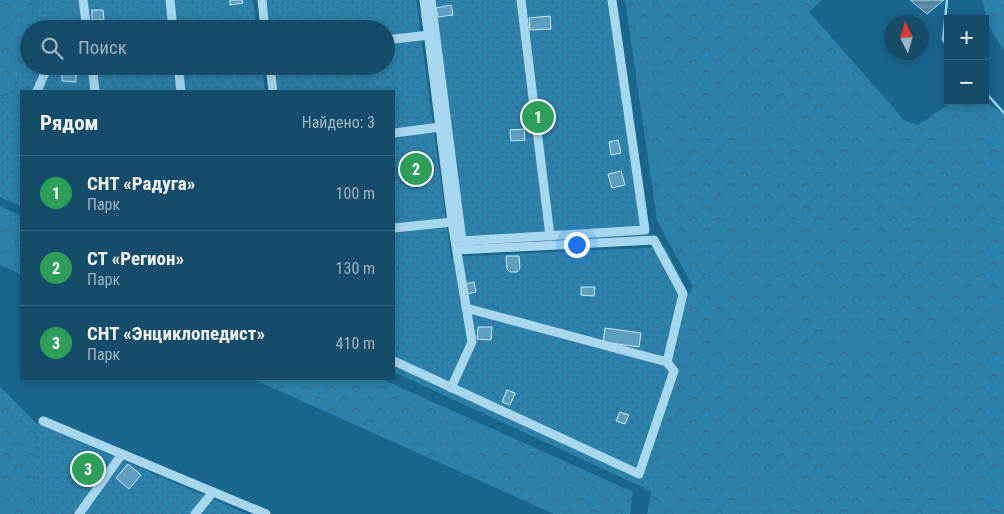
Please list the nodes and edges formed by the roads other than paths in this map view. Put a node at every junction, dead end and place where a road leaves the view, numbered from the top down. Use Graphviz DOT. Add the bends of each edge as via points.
graph roads {
  1 [pos="83,0"];
  2 [pos="170,0"];
  3 [pos="262,0"];
  4 [pos="424,0"];
  5 [pos="431,0"];
  6 [pos="521,0"];
  7 [pos="612,0"];
  8 [pos="86,20"];
  9 [pos="172,20"];
  10 [pos="264,20"];
  11 [pos="429,35"];
  12 [pos="395,39"];
  13 [pos="44,75"];
  14 [pos="93,75"];
  15 [pos="179,75"];
  16 [pos="271,75"];
  17 [pos="37,90"];
  18 [pos="95,90"];
  19 [pos="181,90"];
  20 [pos="273,90"];
  21 [pos="440,127"];
  22 [pos="395,133"];
  23 [pos="452,222"];
  24 [pos="395,228"];
  25 [pos="550,236"];
  26 [pos="456,250"];
  27 [pos="466,308"];
  28 [pos="395,361"];
  29 [pos="667,362"];
  30 [pos="451,388"];
  31 [pos="43,421"];
  32 [pos="122,454"];
  33 [pos="213,492"];
  34 [pos="79,514"];
  35 [pos="195,514"];
  36 [pos="266,514"];
  1 -- 8 [label="street"];
  2 -- 9 [label="street"];
  3 -- 10 [label="street"];
  4 -- 11 [label="street"];
  5 -- 25 [label="street" via="462,241"];
  6 -- 25 [label="street"];
  7 -- 25 [label="street" via="645,230"];
  11 -- 12 [label="street"];
  11 -- 21 [label="street"];
  13 -- 17 [label="street"];
  14 -- 18 [label="street"];
  15 -- 19 [label="street"];
  16 -- 20 [label="street"];
  21 -- 22 [label="street"];
  21 -- 23 [label="street"];
  23 -- 24 [label="street"];
  23 -- 26 [label="street"];
  26 -- 27 [label="street"];
  26 -- 29 [label="street" via="654,240 683,294"];
  27 -- 29 [label="street"];
  27 -- 30 [label="street" via="472,342"];
  28 -- 30 [label="street"];
  29 -- 30 [label="street" via="674,371 639,474"];
  31 -- 32 [label="street"];
  32 -- 33 [label="street"];
  32 -- 34 [label="street"];
  33 -- 35 [label="street"];
  33 -- 36 [label="street"];
}
